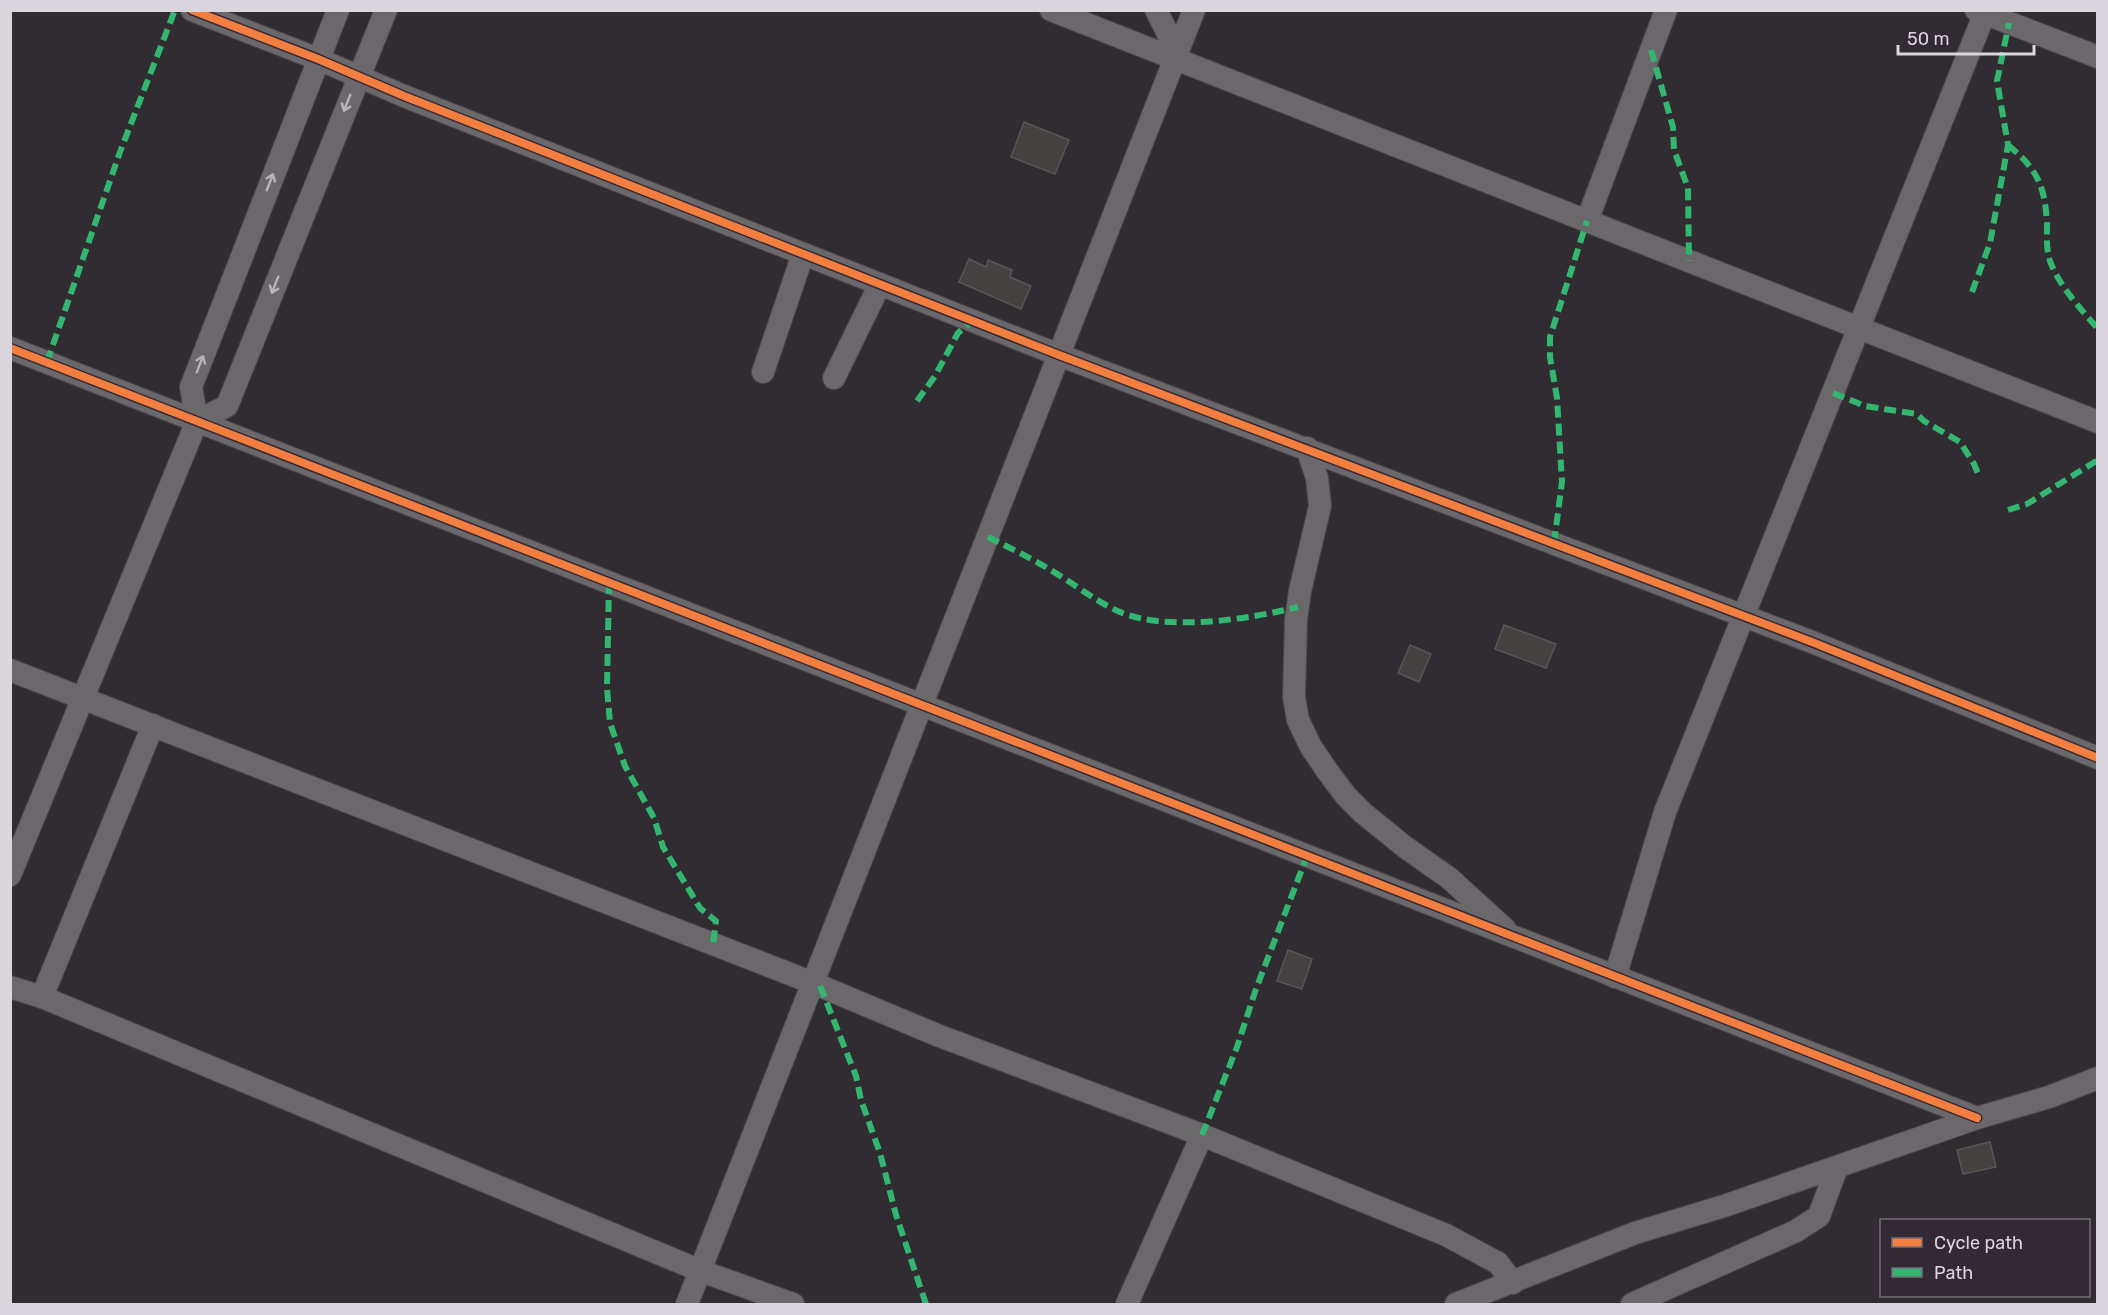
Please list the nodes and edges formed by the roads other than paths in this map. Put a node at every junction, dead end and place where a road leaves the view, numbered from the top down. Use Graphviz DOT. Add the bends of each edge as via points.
graph roads {
  1 [pos="192,10"];
  2 [pos="338,10"];
  3 [pos="386,10"];
  4 [pos="1051,10"];
  5 [pos="1156,10"];
  6 [pos="1194,10"];
  7 [pos="1666,10"];
  8 [pos="1982,12"];
  9 [pos="2097,57"];
  10 [pos="318,59"];
  11 [pos="1175,59"];
  12 [pos="358,76"];
  13 [pos="1587,221"];
  14 [pos="803,254"];
  15 [pos="880,284"];
  16 [pos="1859,328"];
  17 [pos="10,348"];
  18 [pos="1059,355"];
  19 [pos="763,372"];
  20 [pos="834,378"];
  21 [pos="197,420"];
  22 [pos="2097,422"];
  23 [pos="1307,448"];
  24 [pos="1743,616"];
  25 [pos="10,670"];
  26 [pos="83,698"];
  27 [pos="922,705"];
  28 [pos="153,726"];
  29 [pos="2097,758"];
  30 [pos="10,875"];
  31 [pos="1513,936"];
  32 [pos="1615,976"];
  33 [pos="813,983"];
  34 [pos="10,987"];
  35 [pos="42,997"];
  36 [pos="2097,1078"];
  37 [pos="1977,1118"];
  38 [pos="1202,1136"];
  39 [pos="1837,1167"];
  40 [pos="701,1271"];
  41 [pos="1513,1283"];
  42 [pos="687,1305"];
  43 [pos="793,1305"];
  44 [pos="1127,1305"];
  45 [pos="1456,1305"];
  46 [pos="1632,1305"];
  1 -- 10 [label="street"];
  2 -- 10 [label="street"];
  3 -- 12 [label="street"];
  4 -- 11 [label="street"];
  5 -- 11 [label="street"];
  6 -- 11 [label="street"];
  7 -- 13 [label="street"];
  8 -- 9 [label="street"];
  8 -- 16 [label="street"];
  10 -- 12 [label="street"];
  21 -- 10 [label="street, one-way" via="191,387"];
  11 -- 13 [label="street"];
  11 -- 18 [label="street"];
  12 -- 14 [label="street"];
  12 -- 21 [label="street, one-way" via="227,406"];
  13 -- 16 [label="street"];
  14 -- 15 [label="street"];
  14 -- 19 [label="street"];
  15 -- 18 [label="street"];
  15 -- 20 [label="street"];
  16 -- 22 [label="street"];
  16 -- 24 [label="street"];
  17 -- 21 [label="street"];
  18 -- 23 [label="street"];
  18 -- 27 [label="street"];
  21 -- 26 [label="street"];
  21 -- 27 [label="street"];
  23 -- 24 [label="street"];
  23 -- 31 [label="street" via="1317,478 1320,506 1296,620 1294,697 1298,720 1311,747 1346,796 1405,847 1449,878"];
  24 -- 29 [label="street"];
  24 -- 32 [label="street" via="1665,812"];
  25 -- 26 [label="street"];
  26 -- 28 [label="street"];
  26 -- 30 [label="street"];
  27 -- 31 [label="street"];
  27 -- 33 [label="street"];
  28 -- 33 [label="street"];
  28 -- 35 [label="street"];
  31 -- 32 [label="street"];
  32 -- 37 [label="street"];
  33 -- 38 [label="street"];
  33 -- 40 [label="street"];
  34 -- 35 [label="street"];
  35 -- 40 [label="street"];
  36 -- 37 [label="street"];
  37 -- 39 [label="street"];
  38 -- 41 [label="street" via="1446,1235 1498,1263"];
  38 -- 44 [label="street"];
  39 -- 41 [label="street" via="1635,1233"];
  39 -- 46 [label="street" via="1819,1216 1809,1223"];
  40 -- 42 [label="street"];
  40 -- 43 [label="street"];
  41 -- 45 [label="street"];
}
